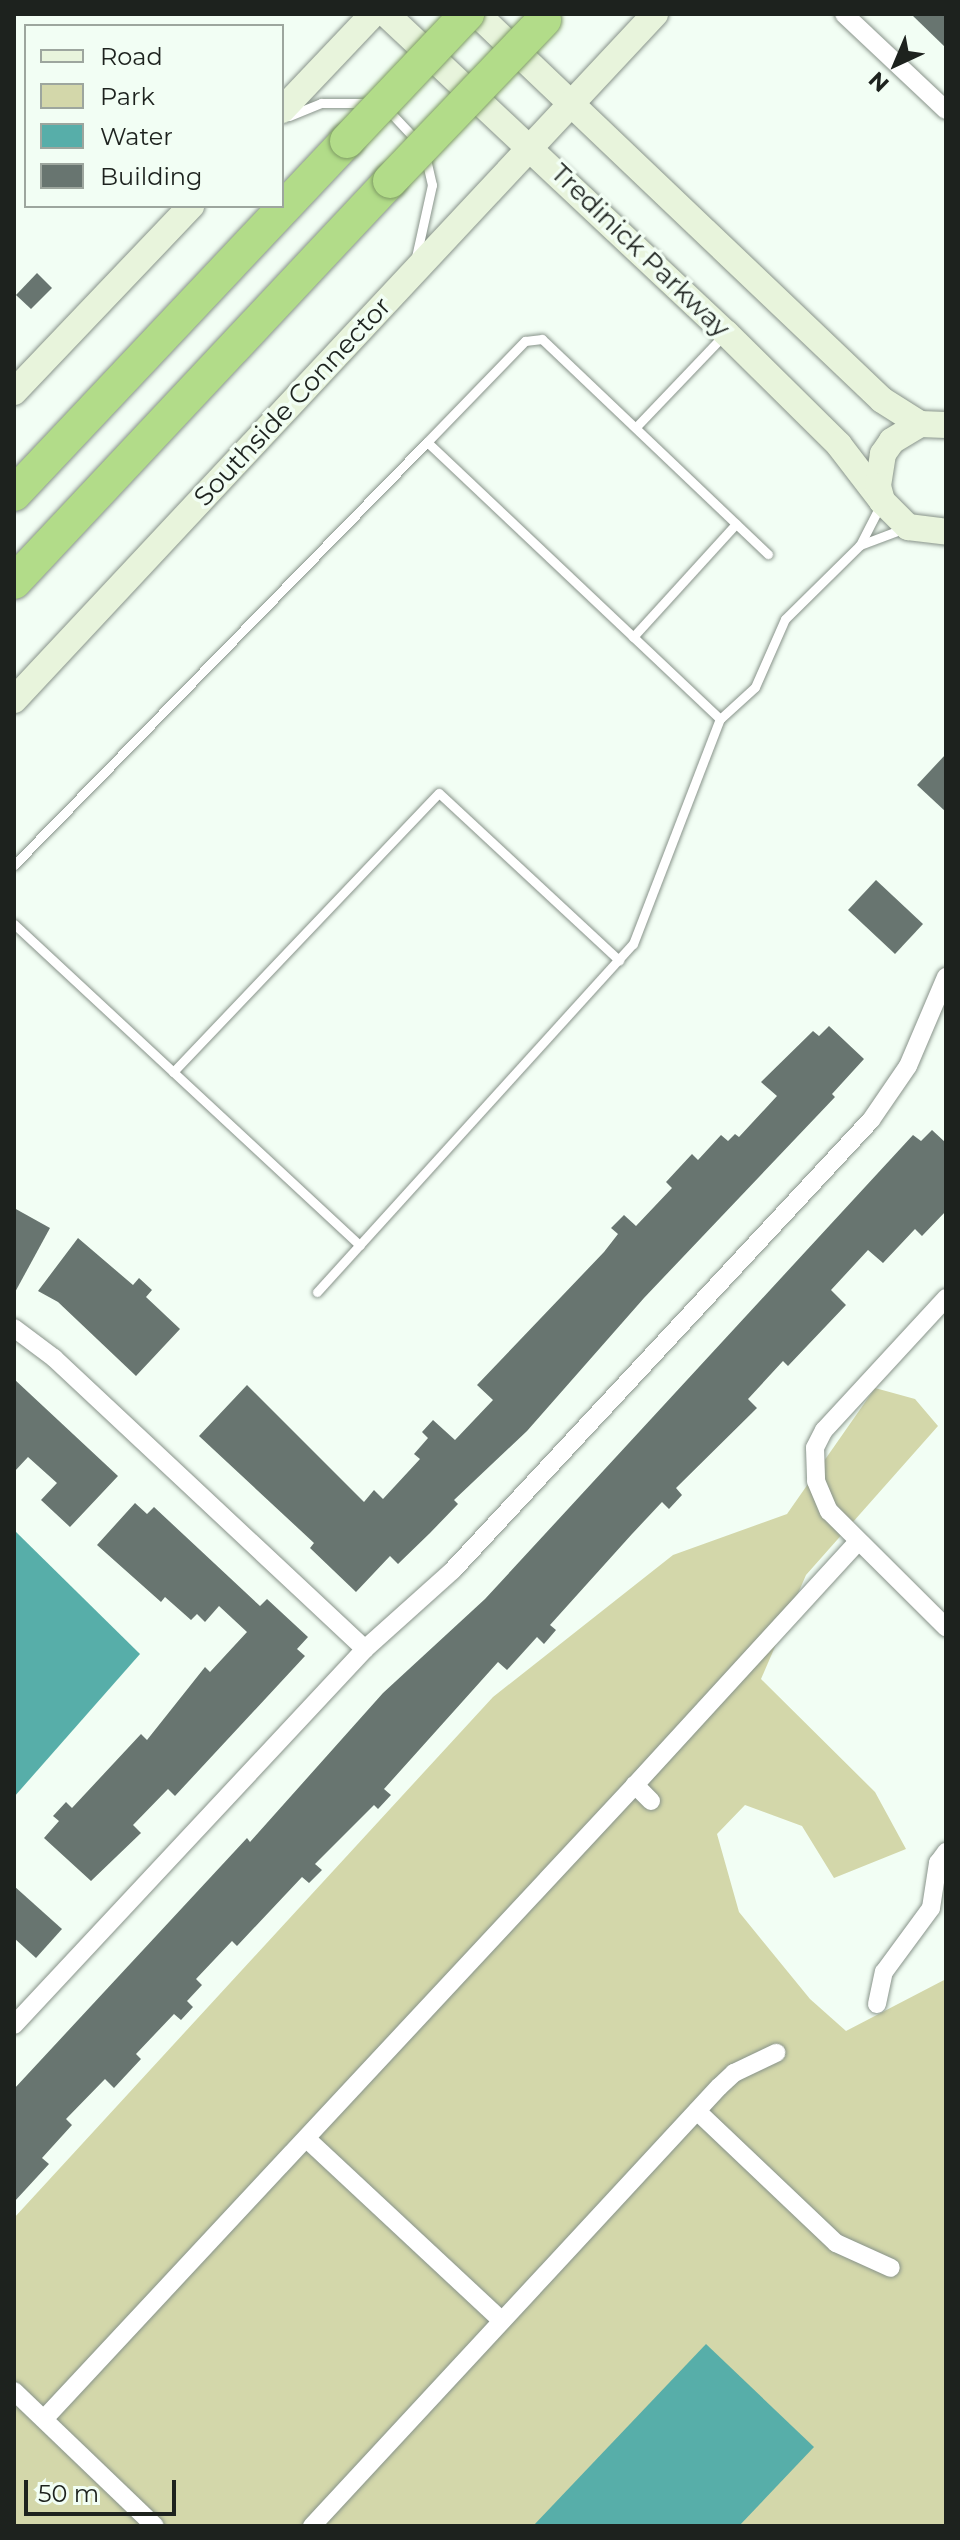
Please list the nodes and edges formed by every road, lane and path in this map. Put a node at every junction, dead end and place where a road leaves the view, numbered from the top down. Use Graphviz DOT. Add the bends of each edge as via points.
graph roads {
  1 [pos="373,14"];
  2 [pos="386,14"];
  3 [pos="467,14"];
  4 [pos="477,14"];
  5 [pos="655,14"];
  6 [pos="844,14"];
  7 [pos="547,17"];
  8 [pos="571,104"];
  9 [pos="284,108"];
  10 [pos="946,110"];
  11 [pos="284,118"];
  12 [pos="531,147"];
  13 [pos="189,208"];
  14 [pos="284,208"];
  15 [pos="284,208"];
  16 [pos="408,279"];
  17 [pos="726,333"];
  18 [pos="14,392"];
  19 [pos="935,423"];
  20 [pos="636,427"];
  21 [pos="427,442"];
  22 [pos="14,494"];
  23 [pos="882,501"];
  24 [pos="736,524"];
  25 [pos="908,527"];
  26 [pos="946,532"];
  27 [pos="860,545"];
  28 [pos="768,554"];
  29 [pos="14,582"];
  30 [pos="633,637"];
  31 [pos="14,700"];
  32 [pos="720,719"];
  33 [pos="14,865"];
  34 [pos="14,924"];
  35 [pos="619,960"];
  36 [pos="946,977"];
  37 [pos="173,1072"];
  38 [pos="360,1245"];
  39 [pos="317,1292"];
  40 [pos="946,1298"];
  41 [pos="14,1328"];
  42 [pos="857,1543"];
  43 [pos="946,1627"];
  44 [pos="365,1649"];
  45 [pos="635,1785"];
  46 [pos="651,1801"];
  47 [pos="946,1852"];
  48 [pos="877,2004"];
  49 [pos="14,2025"];
  50 [pos="776,2053"];
  51 [pos="697,2111"];
  52 [pos="308,2140"];
  53 [pos="891,2268"];
  54 [pos="502,2321"];
  55 [pos="14,2391"];
  56 [pos="44,2419"];
  57 [pos="155,2526"];
  58 [pos="312,2526"];
  1 -- 9 [label="street"];
  2 -- 12 [label="street, Tredinick Parkway"];
  3 -- 14 [label="highway, bridge"];
  4 -- 8 [label="street"];
  5 -- 8 [label="street, Southside Connector"];
  6 -- 10 [label="street"];
  7 -- 29 [label="highway, bridge"];
  8 -- 12 [label="street, Southside Connector"];
  8 -- 19 [label="street" via="882,400"];
  11 -- 16 [label="lane" via="345,99 393,112 413,131 432,185 426,232"];
  12 -- 16 [label="street, Southside Connector"];
  12 -- 17 [label="street, Tredinick Parkway"];
  13 -- 18 [label="street"];
  15 -- 22 [label="highway, bridge"];
  16 -- 31 [label="street, Southside Connector"];
  17 -- 20 [label="lane"];
  17 -- 23 [label="street, Tredinick Parkway" via="839,445"];
  19 -- 23 [label="street" via="892,441 883,454 878,478"];
  20 -- 21 [label="lane" via="542,339 525,341"];
  20 -- 24 [label="lane"];
  21 -- 30 [label="lane"];
  21 -- 33 [label="lane"];
  23 -- 25 [label="street, Tredinick Parkway"];
  23 -- 27 [label="lane"];
  24 -- 28 [label="lane"];
  24 -- 30 [label="lane"];
  25 -- 26 [label="street"];
  25 -- 27 [label="lane"];
  27 -- 32 [label="lane" via="785,619 755,687"];
  30 -- 32 [label="lane"];
  32 -- 35 [label="lane" via="633,944"];
  34 -- 37 [label="lane"];
  35 -- 37 [label="lane" via="439,793"];
  35 -- 38 [label="lane"];
  36 -- 44 [label="street" via="908,1066 871,1120 452,1571"];
  37 -- 38 [label="lane"];
  38 -- 39 [label="lane"];
  40 -- 42 [label="street" via="824,1430 815,1448 816,1481 829,1511"];
  41 -- 44 [label="street" via="54,1358"];
  42 -- 43 [label="street"];
  42 -- 45 [label="street"];
  44 -- 49 [label="street"];
  45 -- 46 [label="street"];
  45 -- 52 [label="street"];
  47 -- 48 [label="street" via="938,1863 931,1908 884,1972"];
  50 -- 51 [label="street" via="734,2073"];
  51 -- 53 [label="street" via="836,2243"];
  51 -- 54 [label="street"];
  52 -- 54 [label="street"];
  52 -- 56 [label="street"];
  54 -- 58 [label="street"];
  55 -- 56 [label="street"];
  56 -- 57 [label="street"];
}
